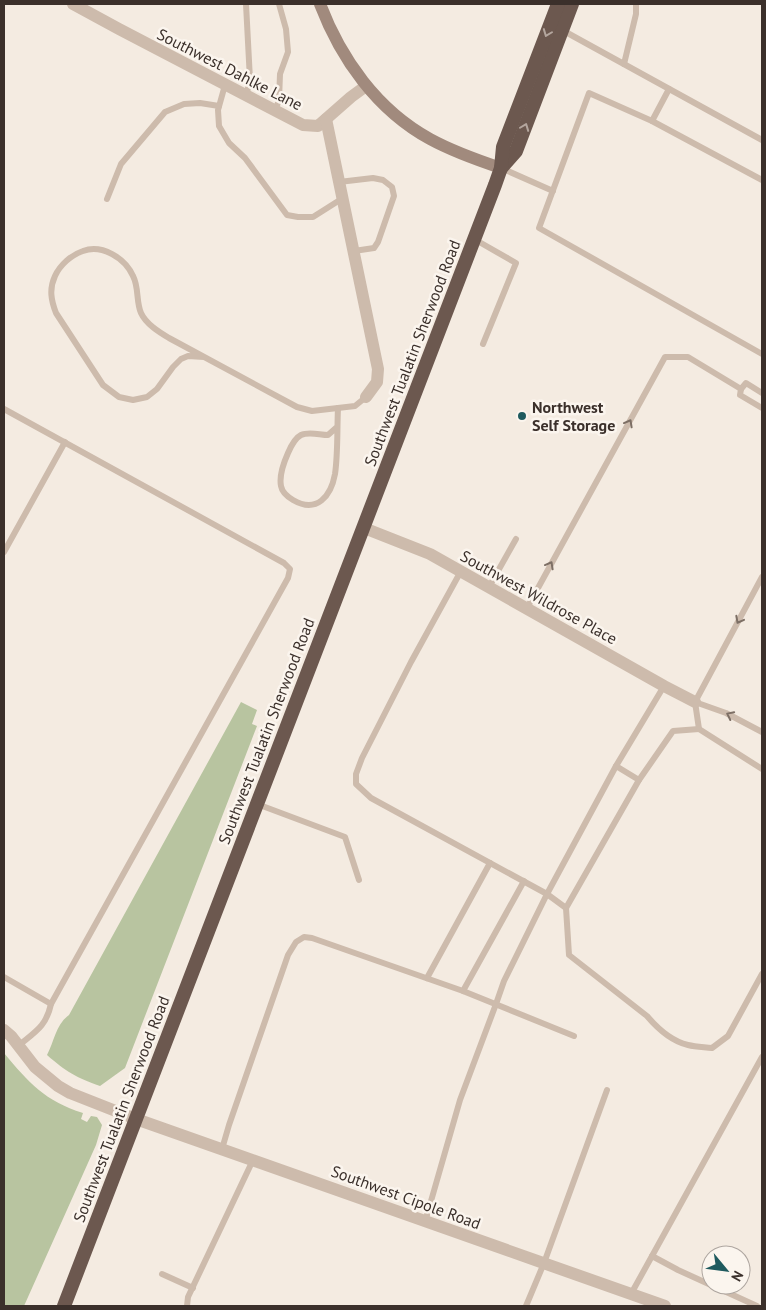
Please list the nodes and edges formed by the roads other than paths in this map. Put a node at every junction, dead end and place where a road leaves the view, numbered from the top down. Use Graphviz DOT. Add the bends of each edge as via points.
graph roads {
  1 [pos="73,4"];
  2 [pos="246,4"];
  3 [pos="279,4"];
  4 [pos="320,4"];
  5 [pos="558,4"];
  6 [pos="572,4"];
  7 [pos="636,4"];
  8 [pos="562,30"];
  9 [pos="624,64"];
  10 [pos="225,85"];
  11 [pos="366,86"];
  12 [pos="669,89"];
  13 [pos="246,96"];
  14 [pos="219,106"];
  15 [pos="276,111"];
  16 [pos="326,119"];
  17 [pos="652,121"];
  18 [pos="762,140"];
  19 [pos="501,168"];
  20 [pos="762,180"];
  21 [pos="339,182"];
  22 [pos="553,191"];
  23 [pos="343,198"];
  24 [pos="107,199"];
  25 [pos="474,239"];
  26 [pos="354,251"];
  27 [pos="483,344"];
  28 [pos="762,354"];
  29 [pos="204,357"];
  30 [pos="741,389"];
  31 [pos="762,393"];
  32 [pos="366,397"];
  33 [pos="338,408"];
  34 [pos="762,408"];
  35 [pos="4,409"];
  36 [pos="337,427"];
  37 [pos="65,442"];
  38 [pos="364,528"];
  39 [pos="516,539"];
  40 [pos="4,552"];
  41 [pos="461,571"];
  42 [pos="762,577"];
  43 [pos="489,587"];
  44 [pos="527,608"];
  45 [pos="664,686"];
  46 [pos="695,702"];
  47 [pos="699,730"];
  48 [pos="762,732"];
  49 [pos="616,766"];
  50 [pos="762,769"];
  51 [pos="639,780"];
  52 [pos="257,804"];
  53 [pos="490,863"];
  54 [pos="359,880"];
  55 [pos="524,881"];
  56 [pos="547,894"];
  57 [pos="566,908"];
  58 [pos="762,974"];
  59 [pos="4,977"];
  60 [pos="427,978"];
  61 [pos="463,991"];
  62 [pos="51,1004"];
  63 [pos="496,1004"];
  64 [pos="4,1030"];
  65 [pos="574,1036"];
  66 [pos="18,1046"];
  67 [pos="762,1057"];
  68 [pos="607,1090"];
  69 [pos="136,1119"];
  70 [pos="222,1149"];
  71 [pos="252,1160"];
  72 [pos="425,1222"];
  73 [pos="652,1256"];
  74 [pos="544,1263"];
  75 [pos="162,1274"];
  76 [pos="193,1288"];
  77 [pos="631,1294"];
  78 [pos="64,1306"];
  79 [pos="187,1306"];
  80 [pos="526,1306"];
  81 [pos="665,1306"];
  82 [pos="756,1306"];
  1 -- 10 [label="street, Southwest Dahlke Lane"];
  2 -- 13 [label="lane" via="250,80"];
  3 -- 15 [label="lane" via="288,52 280,74"];
  4 -- 11 [label="main road" via="334,37"];
  5 -- 19 [label="highway, Southwest Tualatin Sherwood Road, one-way" via="503,147"];
  6 -- 8 [label="highway, Southwest Tualatin Sherwood Road"];
  7 -- 9 [label="lane"];
  8 -- 9 [label="lane"];
  19 -- 8 [label="highway, Southwest Tualatin Sherwood Road, one-way" via="516,151"];
  9 -- 12 [label="lane"];
  10 -- 13 [label="street, Southwest Dahlke Lane"];
  10 -- 14 [label="lane"];
  11 -- 16 [label="street, Southwest Dahlke Lane"];
  11 -- 19 [label="main road" via="403,122 429,138"];
  12 -- 17 [label="lane"];
  12 -- 18 [label="lane"];
  13 -- 15 [label="street, Southwest Dahlke Lane"];
  14 -- 23 [label="lane" via="219,126 229,143 245,158 287,215 313,217"];
  14 -- 24 [label="lane" via="184,104 165,112 121,164"];
  15 -- 16 [label="street, Southwest Dahlke Lane" via="303,124 318,126"];
  16 -- 21 [label="street"];
  17 -- 20 [label="lane"];
  17 -- 22 [label="lane" via="589,93"];
  19 -- 22 [label="lane"];
  19 -- 25 [label="highway, Southwest Tualatin Sherwood Road"];
  21 -- 23 [label="street"];
  21 -- 26 [label="lane" via="383,180 392,187 394,196 374,248"];
  22 -- 28 [label="lane" via="539,228"];
  23 -- 26 [label="street"];
  25 -- 27 [label="lane" via="516,263"];
  25 -- 38 [label="highway, Southwest Tualatin Sherwood Road"];
  26 -- 32 [label="street" via="378,369 376,382"];
  29 -- 29 [label="lane" via="147,322 141,314 134,276 117,256 105,251 83,250 60,267 50,290 56,313 103,385 119,397 133,400 147,397 181,359"];
  29 -- 33 [label="lane" via="297,407 312,411"];
  30 -- 31 [label="lane" via="746,384"];
  30 -- 34 [label="lane" via="740,395"];
  44 -- 30 [label="lane, one-way" via="665,357 688,357"];
  32 -- 33 [label="lane" via="355,406"];
  33 -- 36 [label="lane"];
  35 -- 37 [label="lane"];
  36 -- 36 [label="lane" via="335,474 326,497 313,506 289,498 281,486 281,477 291,445 301,435 328,435"];
  37 -- 40 [label="lane"];
  37 -- 62 [label="lane" via="290,569 288,578"];
  38 -- 41 [label="street, Southwest Wildrose Place" via="430,554"];
  38 -- 52 [label="highway, Southwest Tualatin Sherwood Road"];
  39 -- 43 [label="lane"];
  41 -- 43 [label="street, Southwest Wildrose Place"];
  41 -- 53 [label="lane" via="362,758 356,784 371,798"];
  42 -- 46 [label="lane, one-way"];
  43 -- 44 [label="street, Southwest Wildrose Place"];
  44 -- 45 [label="street, Southwest Wildrose Place"];
  45 -- 46 [label="street, Southwest Wildrose Place"];
  45 -- 49 [label="lane"];
  46 -- 47 [label="lane"];
  48 -- 46 [label="lane, one-way" via="726,713"];
  47 -- 50 [label="lane"];
  47 -- 51 [label="lane" via="673,730"];
  49 -- 51 [label="lane"];
  49 -- 56 [label="lane"];
  51 -- 57 [label="lane"];
  52 -- 54 [label="lane" via="345,837"];
  52 -- 69 [label="highway, Southwest Tualatin Sherwood Road"];
  53 -- 55 [label="lane"];
  53 -- 60 [label="lane"];
  55 -- 56 [label="lane"];
  55 -- 61 [label="lane"];
  56 -- 57 [label="lane"];
  56 -- 63 [label="lane" via="504,980"];
  57 -- 58 [label="lane" via="569,955 647,1016 666,1035 689,1046 712,1048 728,1036"];
  59 -- 62 [label="lane"];
  60 -- 61 [label="lane"];
  60 -- 70 [label="lane" via="312,938 304,937 296,942 288,955"];
  61 -- 63 [label="lane"];
  62 -- 66 [label="lane" via="45,1022"];
  63 -- 65 [label="lane"];
  63 -- 72 [label="lane" via="460,1100"];
  64 -- 66 [label="street, Southwest Cipole Road"];
  66 -- 69 [label="street, Southwest Cipole Road" via="35,1067 58,1086"];
  67 -- 73 [label="lane"];
  68 -- 74 [label="lane"];
  69 -- 70 [label="street, Southwest Cipole Road"];
  69 -- 78 [label="highway, Southwest Tualatin Sherwood Road"];
  70 -- 71 [label="street, Southwest Cipole Road"];
  71 -- 72 [label="street, Southwest Cipole Road"];
  71 -- 76 [label="lane"];
  72 -- 74 [label="street, Southwest Cipole Road"];
  73 -- 77 [label="lane"];
  73 -- 82 [label="lane"];
  74 -- 77 [label="street, Southwest Cipole Road"];
  74 -- 80 [label="lane"];
  75 -- 76 [label="lane"];
  76 -- 79 [label="lane"];
  77 -- 81 [label="street, Southwest Cipole Road"];
}
